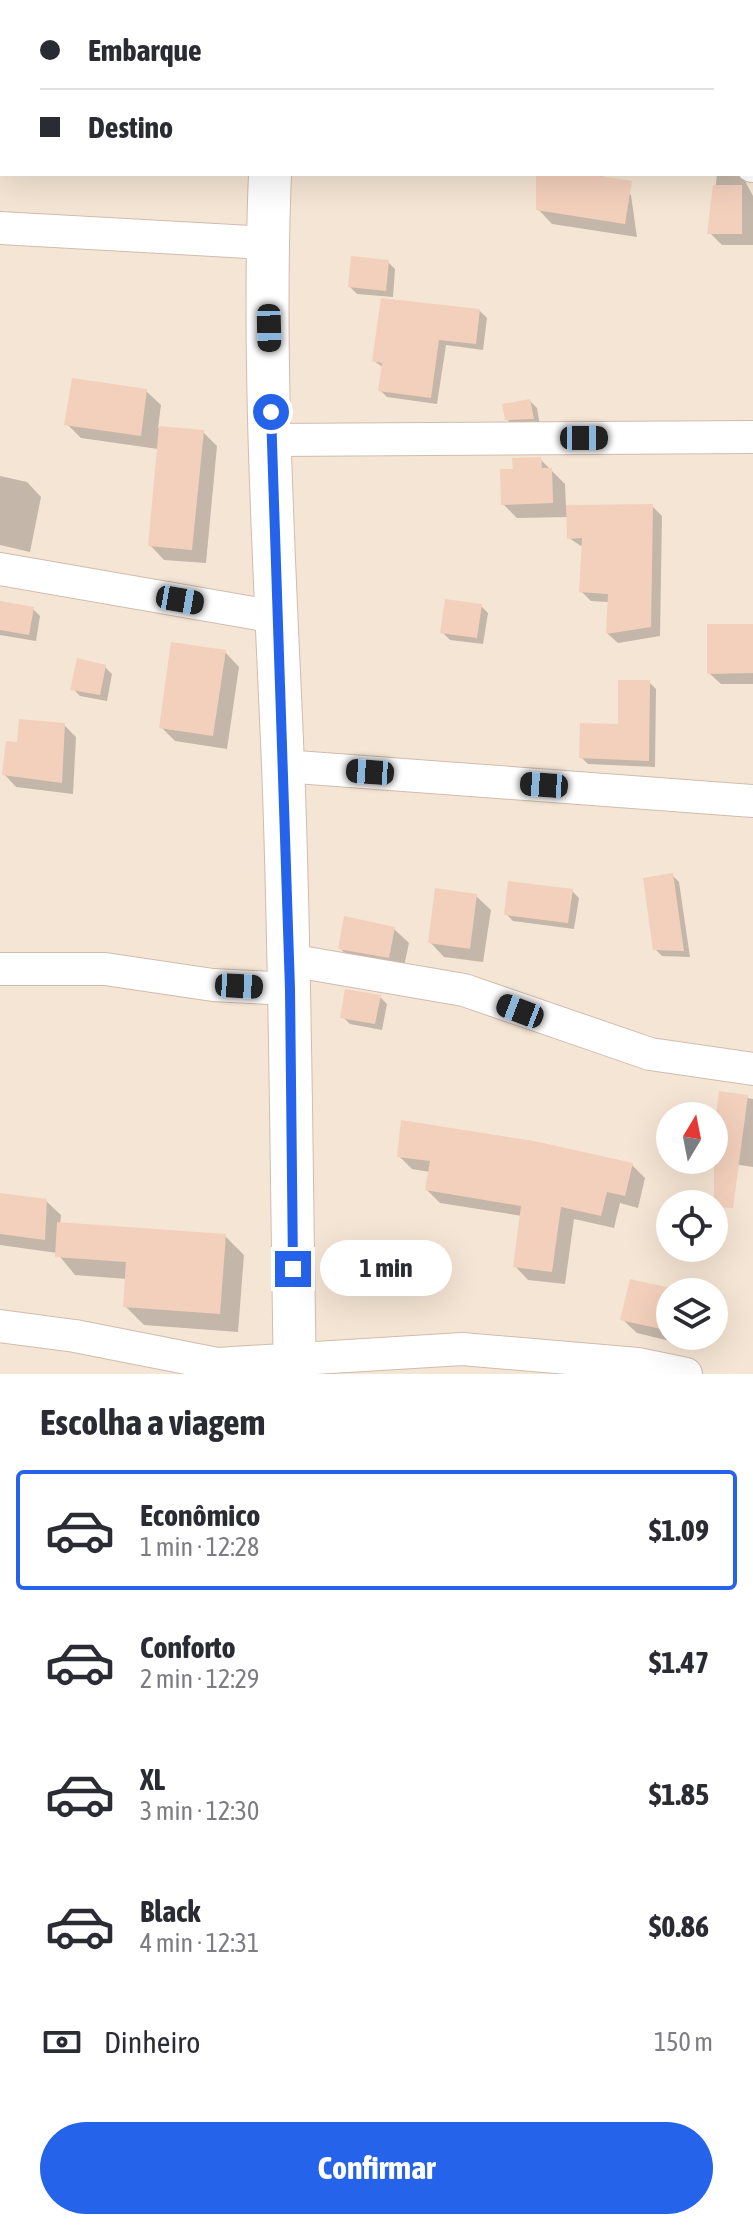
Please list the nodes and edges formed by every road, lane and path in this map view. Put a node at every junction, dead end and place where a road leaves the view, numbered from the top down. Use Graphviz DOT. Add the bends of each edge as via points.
graph roads {
  1 [pos="270,176"];
  2 [pos="0,228"];
  3 [pos="267,243"];
  4 [pos="753,437"];
  5 [pos="272,440"];
  6 [pos="0,569"];
  7 [pos="276,617"];
  8 [pos="283,766"];
  9 [pos="753,801"];
  10 [pos="0,969"];
  11 [pos="289,975"];
  12 [pos="753,1069"];
  13 [pos="0,1326"];
  14 [pos="294,1368"];
  15 [pos="686,1374"];
  1 -- 3 [label="street"];
  2 -- 3 [label="street"];
  3 -- 5 [label="street"];
  4 -- 5 [label="street"];
  5 -- 7 [label="street"];
  6 -- 7 [label="street"];
  7 -- 8 [label="street"];
  8 -- 9 [label="street"];
  8 -- 11 [label="street"];
  10 -- 11 [label="street" via="105,969 213,985"];
  11 -- 12 [label="street" via="464,990 650,1054"];
  11 -- 14 [label="street"];
  13 -- 14 [label="street" via="217,1364"];
  14 -- 15 [label="street" via="462,1349 638,1364"];
}
